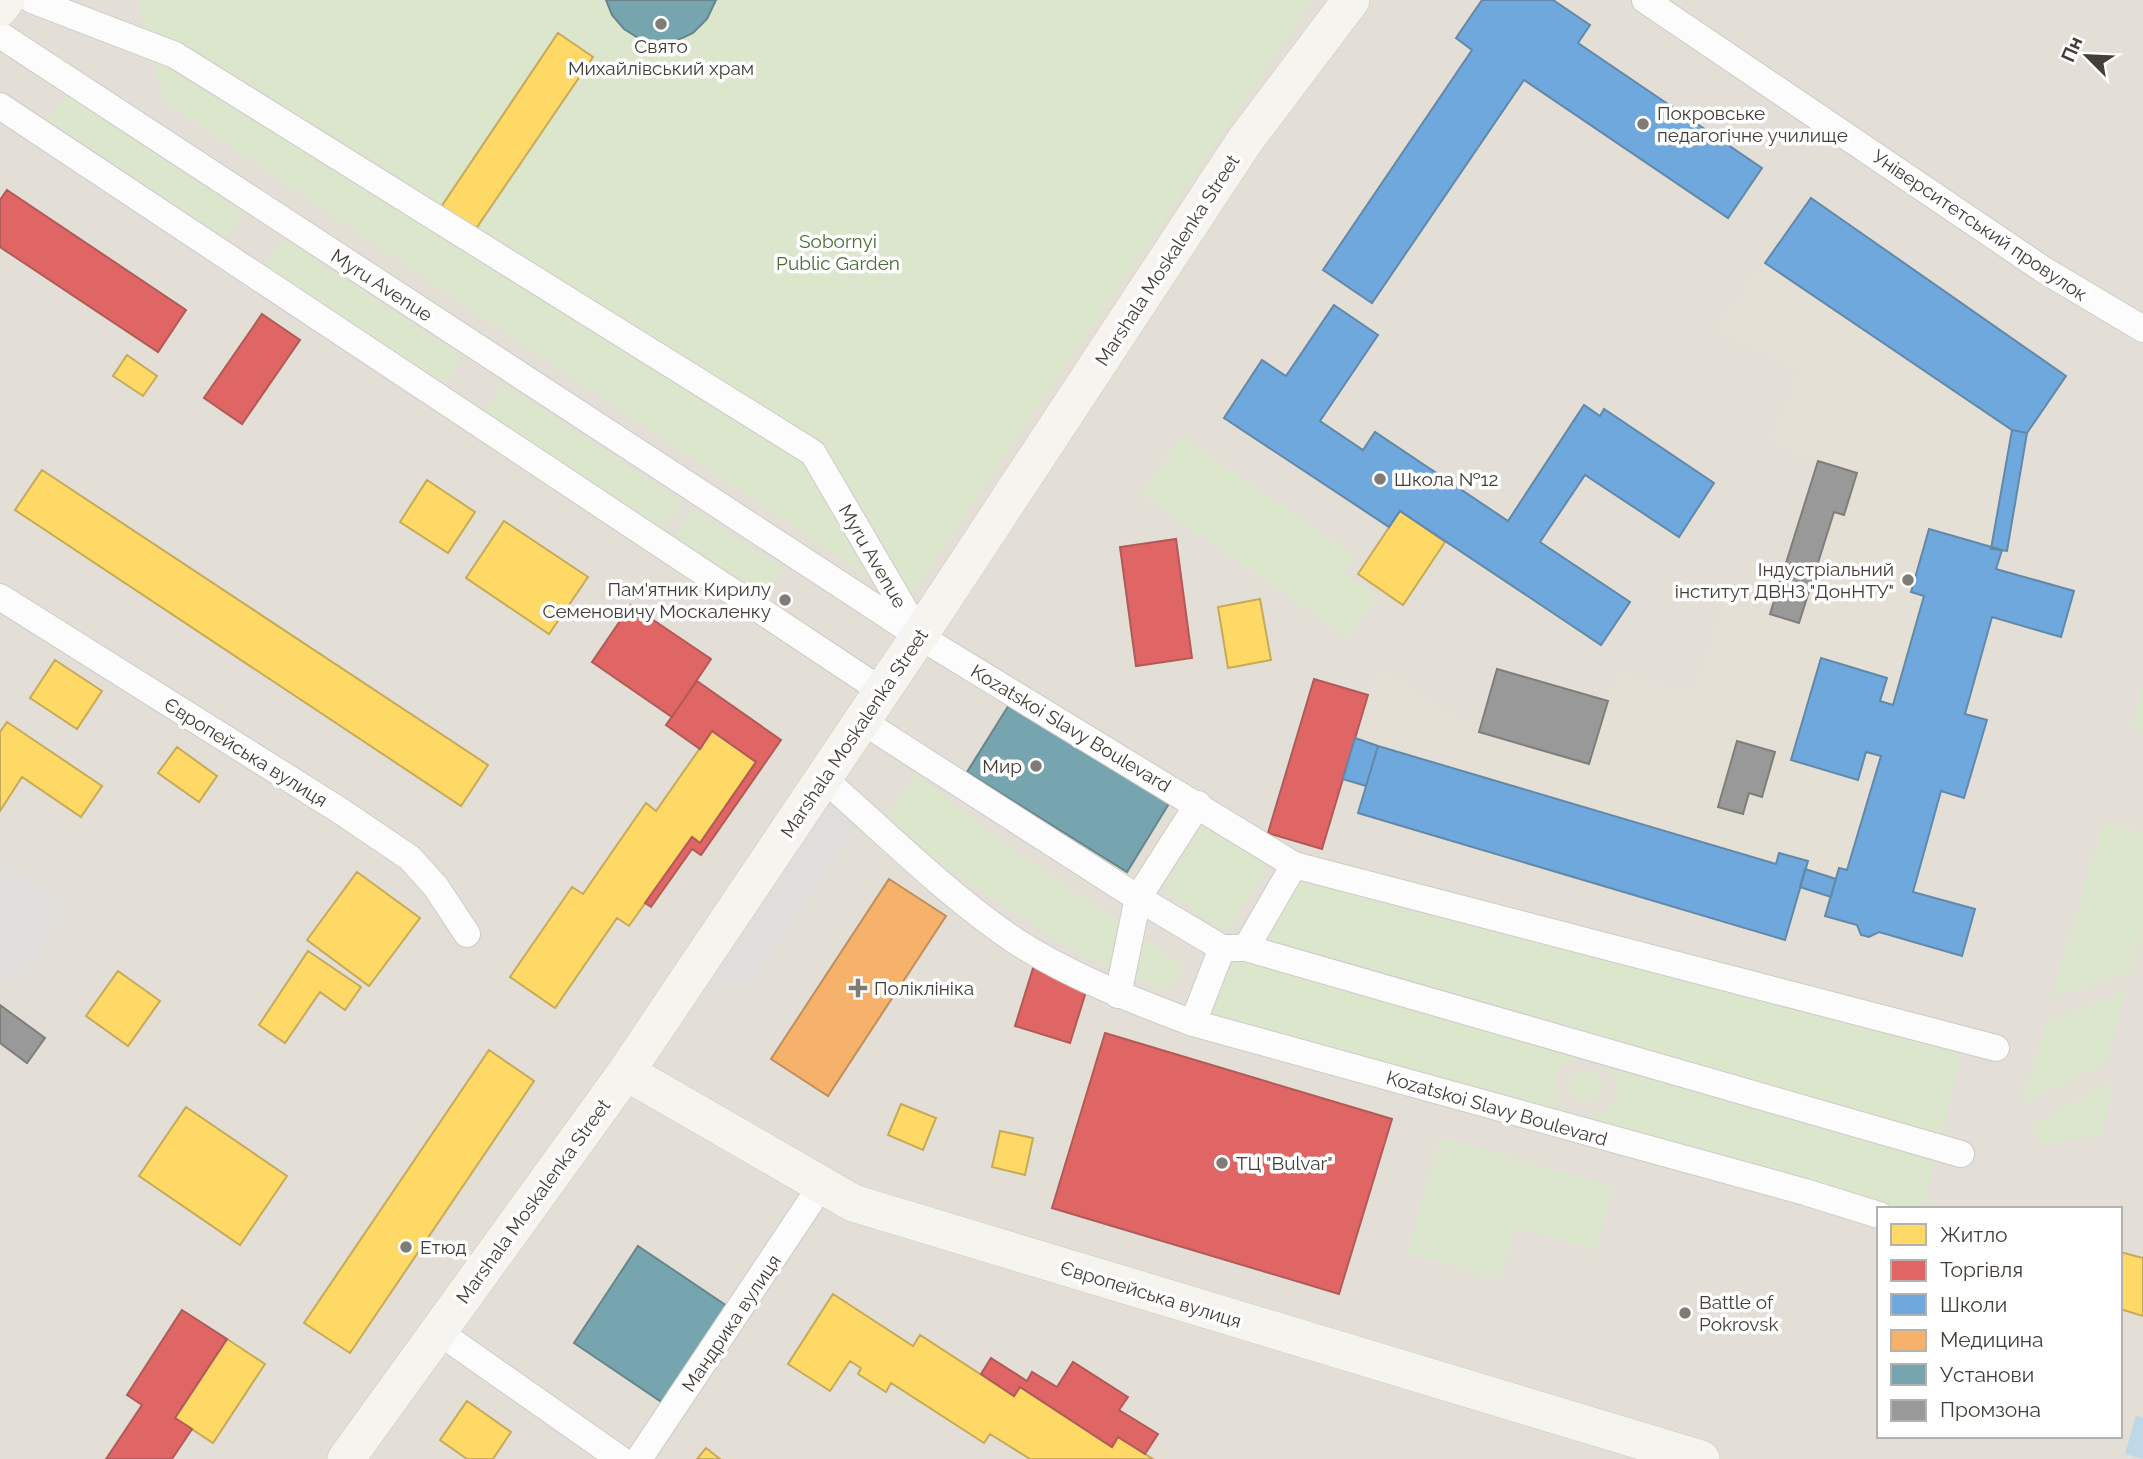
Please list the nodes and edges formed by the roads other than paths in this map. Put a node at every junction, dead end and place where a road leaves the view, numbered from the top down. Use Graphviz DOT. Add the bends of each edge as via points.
graph roads {
  1 [pos="6,0"];
  2 [pos="32,0"];
  3 [pos="1352,0"];
  4 [pos="1645,0"];
  5 [pos="0,8"];
  6 [pos="0,35"];
  7 [pos="0,106"];
  8 [pos="2143,330"];
  9 [pos="0,597"];
  10 [pos="919,636"];
  11 [pos="882,691"];
  12 [pos="862,721"];
  13 [pos="824,778"];
  14 [pos="1198,804"];
  15 [pos="1294,864"];
  16 [pos="1139,898"];
  17 [pos="467,934"];
  18 [pos="1234,948"];
  19 [pos="1118,995"];
  20 [pos="1193,1023"];
  21 [pos="1996,1048"];
  22 [pos="626,1072"];
  23 [pos="1961,1154"];
  24 [pos="821,1186"];
  25 [pos="1877,1215"];
  26 [pos="439,1332"];
  27 [pos="1682,1457"];
  28 [pos="346,1459"];
  29 [pos="620,1459"];
  30 [pos="639,1459"];
  1 -- 5 [label="street"];
  2 -- 10 [label="street, Myru Avenue" via="174,55 813,453"];
  3 -- 10 [label="street, Marshala Moskalenka Street" via="1244,142"];
  4 -- 8 [label="street, Університетський провулок" via="2043,270"];
  6 -- 10 [label="street, Myru Avenue"];
  7 -- 11 [label="street"];
  9 -- 17 [label="street, Європейська вулиця" via="410,858"];
  10 -- 11 [label="street, Marshala Moskalenka Street"];
  10 -- 14 [label="street, Kozatskoi Slavy Boulevard"];
  11 -- 12 [label="street, Marshala Moskalenka Street"];
  12 -- 13 [label="street, Marshala Moskalenka Street"];
  12 -- 16 [label="street"];
  13 -- 19 [label="street, Kozatskoi Slavy Boulevard" via="983,918 1016,941"];
  13 -- 22 [label="street, Marshala Moskalenka Street"];
  14 -- 15 [label="street, Kozatskoi Slavy Boulevard"];
  14 -- 16 [label="street"];
  15 -- 18 [label="street"];
  15 -- 21 [label="street, Kozatskoi Slavy Boulevard"];
  16 -- 18 [label="street"];
  16 -- 19 [label="street"];
  18 -- 20 [label="street"];
  18 -- 23 [label="street"];
  19 -- 20 [label="street, Kozatskoi Slavy Boulevard"];
  20 -- 25 [label="street, Kozatskoi Slavy Boulevard"];
  22 -- 24 [label="street, Європейська вулиця"];
  22 -- 26 [label="street, Marshala Moskalenka Street"];
  24 -- 27 [label="street, Європейська вулиця" via="853,1203 928,1228"];
  24 -- 30 [label="street, Мандрика вулиця"];
  26 -- 28 [label="street, Marshala Moskalenka Street"];
  26 -- 29 [label="street"];
}
